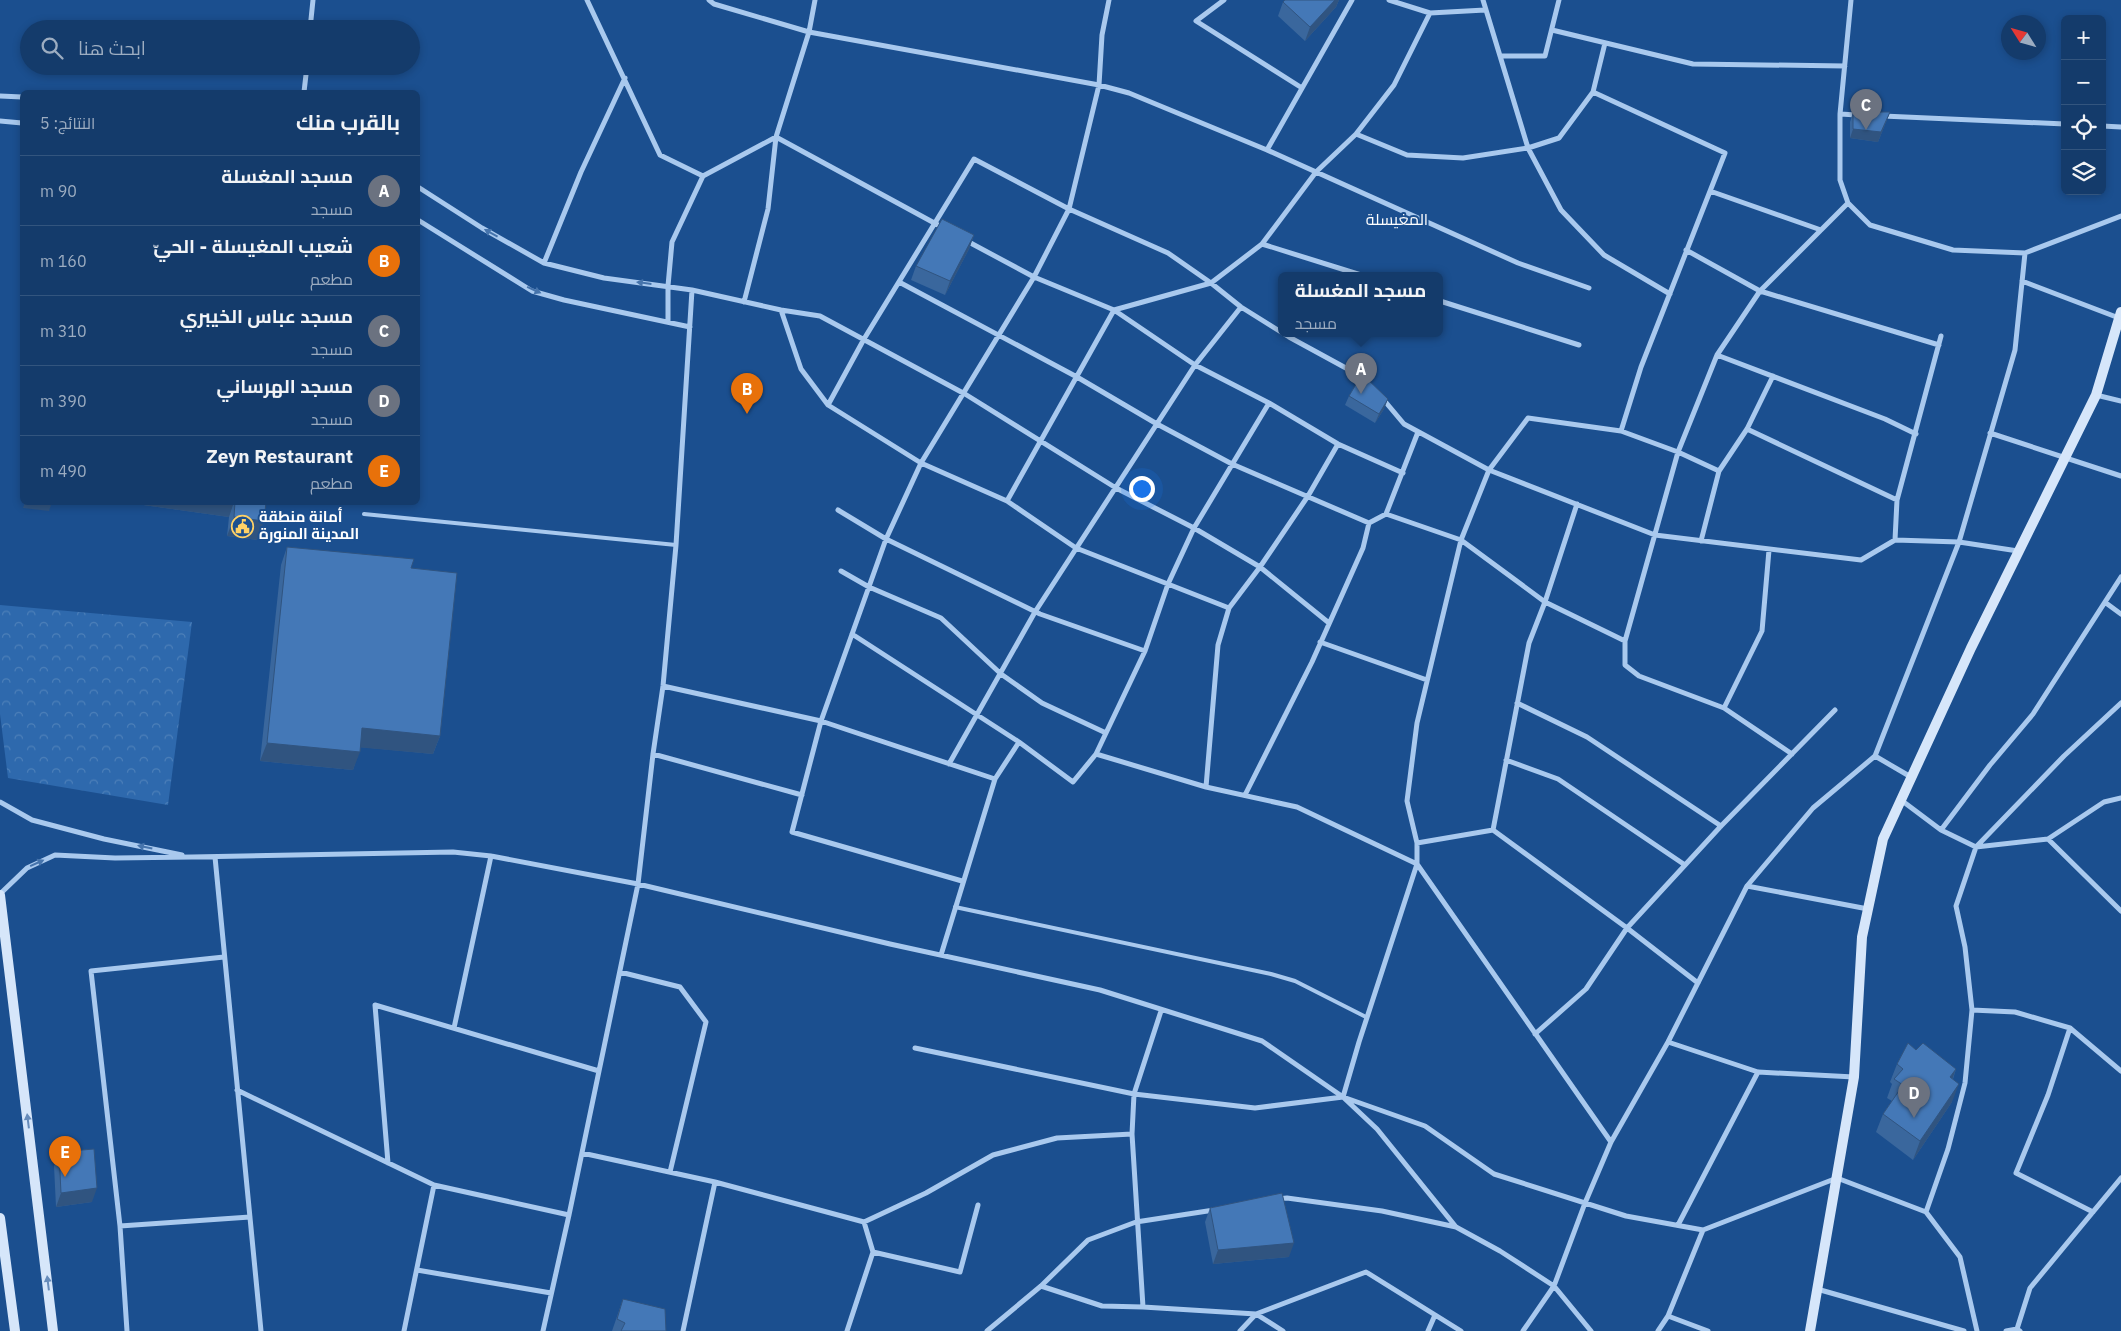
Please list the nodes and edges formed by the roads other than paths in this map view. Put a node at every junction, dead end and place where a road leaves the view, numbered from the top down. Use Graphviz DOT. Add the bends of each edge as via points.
graph roads {
  1 [pos="313,0"];
  2 [pos="587,0"];
  3 [pos="709,0"];
  4 [pos="815,0"];
  5 [pos="1109,0"];
  6 [pos="1224,0"];
  7 [pos="1352,0"];
  8 [pos="1389,0"];
  9 [pos="1483,0"];
  10 [pos="1559,0"];
  11 [pos="1851,0"];
  12 [pos="1485,10"];
  13 [pos="1430,13"];
  14 [pos="311,20"];
  15 [pos="1552,30"];
  16 [pos="809,32"];
  17 [pos="1605,43"];
  18 [pos="1500,56"];
  19 [pos="1845,66"];
  20 [pos="306,75"];
  21 [pos="625,78"];
  22 [pos="1098,85"];
  23 [pos="1302,88"];
  24 [pos="304,90"];
  25 [pos="1593,92"];
  26 [pos="0,96"];
  27 [pos="20,98"];
  28 [pos="1840,114"];
  29 [pos="1860,115"];
  30 [pos="1880,116"];
  31 [pos="0,121"];
  32 [pos="20,123"];
  33 [pos="2061,124"];
  34 [pos="2106,126"];
  35 [pos="2121,127"];
  36 [pos="1356,134"];
  37 [pos="776,137"];
  38 [pos="1528,148"];
  39 [pos="1267,150"];
  40 [pos="1316,172"];
  41 [pos="703,176"];
  42 [pos="420,188"];
  43 [pos="1710,191"];
  44 [pos="1848,203"];
  45 [pos="1069,209"];
  46 [pos="2121,216"];
  47 [pos="420,221"];
  48 [pos="935,223"];
  49 [pos="944,228"];
  50 [pos="1821,230"];
  51 [pos="960,237"];
  52 [pos="1262,244"];
  53 [pos="1686,250"];
  54 [pos="2025,253"];
  55 [pos="544,263"];
  56 [pos="1351,272"];
  57 [pos="1034,277"];
  58 [pos="2022,281"];
  59 [pos="899,282"];
  60 [pos="1211,283"];
  61 [pos="668,286"];
  62 [pos="1589,288"];
  63 [pos="692,290"];
  64 [pos="1760,291"];
  65 [pos="1670,294"];
  66 [pos="744,302"];
  67 [pos="1443,302"];
  68 [pos="1241,307"];
  69 [pos="780,310"];
  70 [pos="1114,310"];
  71 [pos="2120,315"];
  72 [pos="668,322"];
  73 [pos="690,327"];
  74 [pos="1278,330"];
  75 [pos="1000,335"];
  76 [pos="1941,336"];
  77 [pos="1289,337"];
  78 [pos="864,339"];
  79 [pos="1939,345"];
  80 [pos="1578,346"];
  81 [pos="1717,356"];
  82 [pos="1195,365"];
  83 [pos="1773,376"];
  84 [pos="1077,377"];
  85 [pos="1372,386"];
  86 [pos="965,394"];
  87 [pos="1378,394"];
  88 [pos="2096,395"];
  89 [pos="2121,401"];
  90 [pos="828,404"];
  91 [pos="1269,404"];
  92 [pos="1157,424"];
  93 [pos="1746,429"];
  94 [pos="1621,431"];
  95 [pos="1418,432"];
  96 [pos="1990,433"];
  97 [pos="1916,434"];
  98 [pos="1040,441"];
  99 [pos="1338,444"];
  100 [pos="1678,452"];
  101 [pos="2065,458"];
  102 [pos="921,463"];
  103 [pos="1232,464"];
  104 [pos="1489,470"];
  105 [pos="1719,471"];
  106 [pos="1403,473"];
  107 [pos="2121,476"];
  108 [pos="1116,488"];
  109 [pos="1308,496"];
  110 [pos="1897,500"];
  111 [pos="1007,501"];
  112 [pos="1577,504"];
  113 [pos="838,510"];
  114 [pos="364,514"];
  115 [pos="1386,514"];
  116 [pos="1369,523"];
  117 [pos="1194,528"];
  118 [pos="1655,535"];
  119 [pos="886,539"];
  120 [pos="1461,540"];
  121 [pos="1701,540"];
  122 [pos="1895,540"];
  123 [pos="1959,542"];
  124 [pos="676,545"];
  125 [pos="1076,548"];
  126 [pos="1769,550"];
  127 [pos="2019,551"];
  128 [pos="1260,567"];
  129 [pos="841,571"];
  130 [pos="2121,578"];
  131 [pos="1168,584"];
  132 [pos="869,587"];
  133 [pos="1545,602"];
  134 [pos="2106,603"];
  135 [pos="1229,608"];
  136 [pos="1035,612"];
  137 [pos="2121,614"];
  138 [pos="1329,623"];
  139 [pos="852,634"];
  140 [pos="1625,641"];
  141 [pos="1320,642"];
  142 [pos="1145,651"];
  143 [pos="1001,674"];
  144 [pos="1427,680"];
  145 [pos="663,686"];
  146 [pos="1518,703"];
  147 [pos="2121,703"];
  148 [pos="1724,708"];
  149 [pos="1835,710"];
  150 [pos="976,714"];
  151 [pos="821,721"];
  152 [pos="1106,732"];
  153 [pos="1019,742"];
  154 [pos="653,754"];
  155 [pos="1096,754"];
  156 [pos="1792,754"];
  157 [pos="1875,756"];
  158 [pos="1506,760"];
  159 [pos="949,764"];
  160 [pos="1911,776"];
  161 [pos="995,779"];
  162 [pos="1206,787"];
  163 [pos="802,795"];
  164 [pos="1244,795"];
  165 [pos="2121,798"];
  166 [pos="1901,800"];
  167 [pos="0,802"];
  168 [pos="1721,826"];
  169 [pos="1492,830"];
  170 [pos="1941,830"];
  171 [pos="2048,840"];
  172 [pos="1417,843"];
  173 [pos="1976,847"];
  174 [pos="491,856"];
  175 [pos="192,857"];
  176 [pos="215,857"];
  177 [pos="1417,864"];
  178 [pos="1685,865"];
  179 [pos="962,881"];
  180 [pos="638,884"];
  181 [pos="1747,886"];
  182 [pos="0,894"];
  183 [pos="955,907"];
  184 [pos="1868,909"];
  185 [pos="2121,911"];
  186 [pos="1627,928"];
  187 [pos="941,955"];
  188 [pos="224,957"];
  189 [pos="620,972"];
  190 [pos="1698,983"];
  191 [pos="1161,1010"];
  192 [pos="1972,1010"];
  193 [pos="1366,1017"];
  194 [pos="454,1028"];
  195 [pos="2070,1028"];
  196 [pos="1536,1034"];
  197 [pos="1668,1042"];
  198 [pos="915,1048"];
  199 [pos="599,1071"];
  200 [pos="2121,1071"];
  201 [pos="1758,1072"];
  202 [pos="1854,1077"];
  203 [pos="237,1090"];
  204 [pos="1134,1094"];
  205 [pos="1343,1096"];
  206 [pos="1132,1134"];
  207 [pos="1611,1142"];
  208 [pos="582,1153"];
  209 [pos="388,1163"];
  210 [pos="670,1172"];
  211 [pos="1837,1178"];
  212 [pos="2121,1178"];
  213 [pos="715,1182"];
  214 [pos="434,1185"];
  215 [pos="1268,1201"];
  216 [pos="1585,1203"];
  217 [pos="978,1205"];
  218 [pos="1220,1209"];
  219 [pos="1926,1212"];
  220 [pos="2093,1212"];
  221 [pos="569,1215"];
  222 [pos="250,1217"];
  223 [pos="0,1218"];
  224 [pos="864,1222"];
  225 [pos="1136,1222"];
  226 [pos="1678,1225"];
  227 [pos="120,1226"];
  228 [pos="1456,1227"];
  229 [pos="1703,1230"];
  230 [pos="874,1252"];
  231 [pos="417,1270"];
  232 [pos="1041,1286"];
  233 [pos="1554,1286"];
  234 [pos="1817,1289"];
  235 [pos="551,1293"];
  236 [pos="1142,1307"];
  237 [pos="1256,1314"];
  238 [pos="1435,1315"];
  239 [pos="1668,1316"];
  240 [pos="2019,1330"];
  241 [pos="15,1331"];
  242 [pos="54,1331"];
  243 [pos="127,1331"];
  244 [pos="261,1331"];
  245 [pos="404,1331"];
  246 [pos="542,1331"];
  247 [pos="683,1331"];
  248 [pos="848,1331"];
  249 [pos="986,1331"];
  250 [pos="1240,1331"];
  251 [pos="1283,1331"];
  252 [pos="1428,1331"];
  253 [pos="1461,1331"];
  254 [pos="1523,1331"];
  255 [pos="1591,1331"];
  256 [pos="1658,1331"];
  257 [pos="1708,1331"];
  258 [pos="1810,1331"];
  259 [pos="1964,1331"];
  260 [pos="1977,1331"];
  261 [pos="2006,1331"];
  1 -- 14 [label="street"];
  2 -- 21 [label="street"];
  3 -- 16 [label="street"];
  4 -- 16 [label="street"];
  5 -- 22 [label="street" via="1102,34"];
  6 -- 23 [label="street" via="1196,21"];
  7 -- 23 [label="street"];
  8 -- 13 [label="street"];
  9 -- 12 [label="street"];
  10 -- 15 [label="street"];
  11 -- 19 [label="street"];
  12 -- 13 [label="street"];
  12 -- 18 [label="street"];
  13 -- 36 [label="street" via="1394,85"];
  15 -- 17 [label="street"];
  15 -- 18 [label="street" via="1545,56"];
  16 -- 22 [label="street"];
  16 -- 37 [label="street"];
  17 -- 19 [label="street" via="1693,64"];
  17 -- 25 [label="street"];
  18 -- 38 [label="street"];
  19 -- 28 [label="street"];
  20 -- 24 [label="street"];
  21 -- 41 [label="street" via="660,155"];
  21 -- 55 [label="street" via="581,172"];
  22 -- 39 [label="street" via="1129,93"];
  22 -- 45 [label="street"];
  23 -- 39 [label="street"];
  25 -- 38 [label="street" via="1558,138"];
  25 -- 43 [label="street" via="1725,153"];
  26 -- 27 [label="street"];
  28 -- 29 [label="street"];
  28 -- 44 [label="street" via="1840,180"];
  30 -- 33 [label="street"];
  31 -- 32 [label="street"];
  34 -- 35 [label="street"];
  36 -- 38 [label="street" via="1407,155 1463,158"];
  36 -- 40 [label="street"];
  37 -- 41 [label="street"];
  37 -- 48 [label="street"];
  37 -- 66 [label="street" via="768,209"];
  38 -- 65 [label="street" via="1561,210 1604,255"];
  39 -- 40 [label="street"];
  40 -- 52 [label="street"];
  40 -- 62 [label="street" via="1518,263"];
  41 -- 61 [label="street" via="672,242"];
  55 -- 42 [label="street, one-way"];
  43 -- 50 [label="street"];
  43 -- 53 [label="street"];
  44 -- 50 [label="street"];
  44 -- 54 [label="street" via="1870,225 1953,250"];
  45 -- 48 [label="street" via="974,159"];
  45 -- 57 [label="street"];
  45 -- 60 [label="street" via="1168,253"];
  46 -- 54 [label="street"];
  47 -- 72 [label="street, one-way" via="532,291"];
  48 -- 49 [label="street"];
  48 -- 59 [label="street"];
  50 -- 64 [label="street"];
  51 -- 57 [label="street"];
  52 -- 56 [label="street"];
  52 -- 60 [label="street"];
  53 -- 64 [label="street"];
  53 -- 65 [label="street"];
  54 -- 58 [label="street"];
  61 -- 55 [label="street, one-way" via="604,278"];
  57 -- 70 [label="street"];
  57 -- 75 [label="street"];
  58 -- 71 [label="street"];
  58 -- 96 [label="street" via="2014,350"];
  59 -- 75 [label="street"];
  59 -- 78 [label="street"];
  60 -- 68 [label="street"];
  60 -- 70 [label="street"];
  61 -- 63 [label="street"];
  61 -- 72 [label="street"];
  63 -- 66 [label="street"];
  63 -- 73 [label="street"];
  64 -- 79 [label="street"];
  64 -- 81 [label="street"];
  65 -- 94 [label="street" via="1641,367"];
  66 -- 69 [label="street"];
  67 -- 80 [label="street"];
  68 -- 74 [label="street"];
  68 -- 82 [label="street"];
  69 -- 78 [label="street" via="820,316"];
  69 -- 90 [label="street" via="801,369"];
  70 -- 82 [label="street"];
  70 -- 84 [label="street"];
  71 -- 88 [label="main road"];
  72 -- 73 [label="street"];
  73 -- 124 [label="street"];
  75 -- 84 [label="street"];
  75 -- 86 [label="street"];
  76 -- 79 [label="street"];
  77 -- 85 [label="street" via="1366,379"];
  78 -- 86 [label="street"];
  78 -- 90 [label="street"];
  79 -- 97 [label="street"];
  81 -- 83 [label="street"];
  81 -- 100 [label="street"];
  82 -- 91 [label="street"];
  82 -- 92 [label="street"];
  83 -- 93 [label="street"];
  83 -- 97 [label="street" via="1885,418"];
  84 -- 92 [label="street"];
  84 -- 98 [label="street"];
  86 -- 98 [label="street"];
  86 -- 102 [label="street"];
  87 -- 95 [label="street" via="1404,424"];
  88 -- 89 [label="street"];
  88 -- 101 [label="main road"];
  90 -- 102 [label="street"];
  91 -- 99 [label="street"];
  91 -- 103 [label="street"];
  92 -- 103 [label="street"];
  92 -- 108 [label="street"];
  93 -- 105 [label="street"];
  93 -- 110 [label="street"];
  94 -- 100 [label="street"];
  94 -- 104 [label="street" via="1528,418"];
  95 -- 104 [label="street"];
  95 -- 106 [label="street"];
  96 -- 101 [label="street"];
  96 -- 123 [label="street"];
  97 -- 110 [label="street"];
  98 -- 108 [label="street"];
  98 -- 111 [label="street"];
  99 -- 106 [label="street"];
  99 -- 109 [label="street"];
  100 -- 105 [label="street"];
  100 -- 118 [label="street"];
  101 -- 107 [label="street"];
  101 -- 127 [label="main road"];
  102 -- 111 [label="street"];
  102 -- 119 [label="street"];
  103 -- 109 [label="street"];
  103 -- 117 [label="street"];
  104 -- 112 [label="street"];
  104 -- 120 [label="street"];
  105 -- 121 [label="street"];
  106 -- 115 [label="street"];
  108 -- 117 [label="street"];
  108 -- 125 [label="street"];
  109 -- 116 [label="street"];
  109 -- 128 [label="street"];
  110 -- 122 [label="street"];
  111 -- 125 [label="street"];
  112 -- 118 [label="street"];
  112 -- 133 [label="street"];
  113 -- 119 [label="street"];
  114 -- 124 [label="lane"];
  115 -- 116 [label="street"];
  115 -- 120 [label="street"];
  116 -- 138 [label="street" via="1363,548"];
  117 -- 128 [label="street"];
  117 -- 131 [label="street"];
  118 -- 121 [label="street"];
  118 -- 140 [label="street"];
  119 -- 132 [label="street"];
  119 -- 136 [label="street"];
  120 -- 133 [label="street"];
  120 -- 144 [label="street"];
  121 -- 126 [label="street"];
  122 -- 123 [label="street"];
  122 -- 126 [label="street" via="1861,560"];
  123 -- 127 [label="street"];
  123 -- 157 [label="street"];
  124 -- 145 [label="street"];
  125 -- 131 [label="street"];
  125 -- 136 [label="street"];
  126 -- 148 [label="street" via="1762,631"];
  127 -- 160 [label="main road"];
  128 -- 135 [label="street"];
  128 -- 138 [label="street"];
  129 -- 132 [label="street"];
  130 -- 134 [label="street"];
  131 -- 135 [label="street"];
  131 -- 142 [label="street"];
  132 -- 139 [label="street"];
  132 -- 143 [label="street" via="940,618"];
  133 -- 140 [label="street"];
  133 -- 146 [label="street" via="1529,643"];
  134 -- 137 [label="street"];
  134 -- 170 [label="street" via="2033,714"];
  135 -- 162 [label="street" via="1218,645"];
  136 -- 142 [label="street"];
  136 -- 143 [label="street"];
  138 -- 141 [label="street"];
  139 -- 150 [label="street"];
  139 -- 151 [label="street"];
  140 -- 148 [label="street" via="1624,665 1639,676"];
  141 -- 144 [label="street"];
  141 -- 164 [label="street"];
  142 -- 152 [label="street"];
  143 -- 150 [label="street"];
  143 -- 152 [label="street" via="1042,703"];
  144 -- 172 [label="street" via="1417,723 1407,800"];
  145 -- 151 [label="street"];
  145 -- 154 [label="street"];
  146 -- 158 [label="street"];
  146 -- 168 [label="street" via="1587,736"];
  147 -- 173 [label="street" via="2064,756"];
  148 -- 156 [label="street"];
  149 -- 156 [label="street"];
  150 -- 153 [label="street"];
  150 -- 159 [label="street"];
  151 -- 159 [label="street"];
  151 -- 163 [label="street"];
  152 -- 155 [label="street"];
  153 -- 155 [label="street" via="1074,782"];
  153 -- 161 [label="street"];
  154 -- 163 [label="street"];
  154 -- 180 [label="street"];
  155 -- 162 [label="street"];
  156 -- 168 [label="street"];
  157 -- 160 [label="street"];
  157 -- 181 [label="street" via="1813,808"];
  158 -- 169 [label="street"];
  158 -- 178 [label="street" via="1558,779"];
  159 -- 161 [label="street"];
  160 -- 166 [label="main road"];
  161 -- 179 [label="street"];
  162 -- 164 [label="street"];
  163 -- 179 [label="street" via="792,832"];
  164 -- 177 [label="street" via="1297,807"];
  165 -- 171 [label="street" via="2104,802"];
  166 -- 170 [label="street"];
  166 -- 184 [label="main road" via="1883,839"];
  175 -- 167 [label="street, one-way" via="32,820"];
  168 -- 178 [label="street"];
  169 -- 172 [label="street"];
  169 -- 186 [label="street"];
  170 -- 173 [label="street"];
  171 -- 173 [label="street"];
  171 -- 185 [label="street"];
  172 -- 177 [label="street"];
  173 -- 192 [label="street" via="1956,906 1965,947"];
  174 -- 176 [label="street" via="453,852"];
  174 -- 180 [label="street"];
  174 -- 194 [label="street"];
  175 -- 176 [label="street"];
  182 -- 175 [label="street, one-way" via="27,868 55,855"];
  176 -- 188 [label="street"];
  177 -- 193 [label="street"];
  177 -- 196 [label="street"];
  178 -- 186 [label="street"];
  179 -- 183 [label="street"];
  180 -- 187 [label="street"];
  180 -- 189 [label="street"];
  181 -- 184 [label="street"];
  181 -- 190 [label="street"];
  242 -- 182 [label="main road, one-way"];
  183 -- 187 [label="street"];
  183 -- 193 [label="lane" via="1271,974 1295,981"];
  184 -- 202 [label="main road" via="1862,937"];
  186 -- 190 [label="street"];
  186 -- 196 [label="street" via="1586,989"];
  187 -- 191 [label="street" via="1100,990"];
  188 -- 203 [label="street"];
  188 -- 227 [label="street" via="91,971"];
  189 -- 199 [label="street"];
  189 -- 210 [label="street" via="680,987 706,1022"];
  190 -- 197 [label="street"];
  191 -- 204 [label="street"];
  191 -- 205 [label="street" via="1262,1041"];
  192 -- 195 [label="street" via="2015,1012"];
  192 -- 219 [label="street" via="1965,1083 1948,1149"];
  193 -- 205 [label="street"];
  194 -- 199 [label="street"];
  194 -- 209 [label="street" via="375,1005"];
  195 -- 200 [label="street"];
  195 -- 220 [label="street" via="2048,1095 2016,1173"];
  196 -- 207 [label="street"];
  197 -- 201 [label="street"];
  197 -- 207 [label="street"];
  198 -- 204 [label="street"];
  199 -- 208 [label="street"];
  201 -- 202 [label="street"];
  201 -- 226 [label="street"];
  202 -- 211 [label="main road"];
  203 -- 209 [label="street"];
  203 -- 222 [label="street"];
  204 -- 205 [label="street" via="1256,1108"];
  204 -- 206 [label="street"];
  205 -- 216 [label="street" via="1425,1126 1494,1174"];
  205 -- 228 [label="street" via="1377,1129"];
  206 -- 224 [label="street" via="1056,1138 993,1155 926,1193"];
  206 -- 225 [label="street"];
  207 -- 216 [label="street"];
  208 -- 210 [label="street"];
  208 -- 221 [label="street"];
  209 -- 214 [label="street"];
  210 -- 213 [label="street"];
  211 -- 219 [label="street"];
  211 -- 229 [label="street"];
  211 -- 234 [label="main road"];
  212 -- 220 [label="street"];
  213 -- 224 [label="street"];
  213 -- 247 [label="street"];
  214 -- 221 [label="street"];
  214 -- 231 [label="street"];
  215 -- 228 [label="street" via="1306,1200 1382,1211"];
  216 -- 226 [label="street" via="1626,1216"];
  216 -- 233 [label="street"];
  217 -- 230 [label="street" via="960,1272"];
  218 -- 225 [label="street"];
  219 -- 260 [label="street" via="1960,1257"];
  220 -- 240 [label="street" via="2030,1288"];
  221 -- 235 [label="street"];
  222 -- 227 [label="street"];
  222 -- 244 [label="street"];
  223 -- 241 [label="main road"];
  224 -- 230 [label="street"];
  225 -- 232 [label="street" via="1088,1240"];
  225 -- 236 [label="street"];
  226 -- 229 [label="street"];
  227 -- 243 [label="street"];
  228 -- 233 [label="street" via="1500,1250"];
  229 -- 239 [label="street"];
  230 -- 248 [label="street"];
  231 -- 235 [label="street"];
  231 -- 245 [label="street"];
  232 -- 236 [label="street" via="1102,1306"];
  232 -- 249 [label="street"];
  233 -- 254 [label="street"];
  233 -- 255 [label="street"];
  234 -- 258 [label="main road"];
  234 -- 259 [label="street"];
  235 -- 246 [label="street"];
  236 -- 237 [label="street"];
  237 -- 238 [label="street" via="1366,1272"];
  237 -- 250 [label="street"];
  237 -- 251 [label="street"];
  238 -- 252 [label="street"];
  238 -- 253 [label="street"];
  239 -- 256 [label="street"];
  239 -- 257 [label="street"];
  240 -- 261 [label="street"];
}
